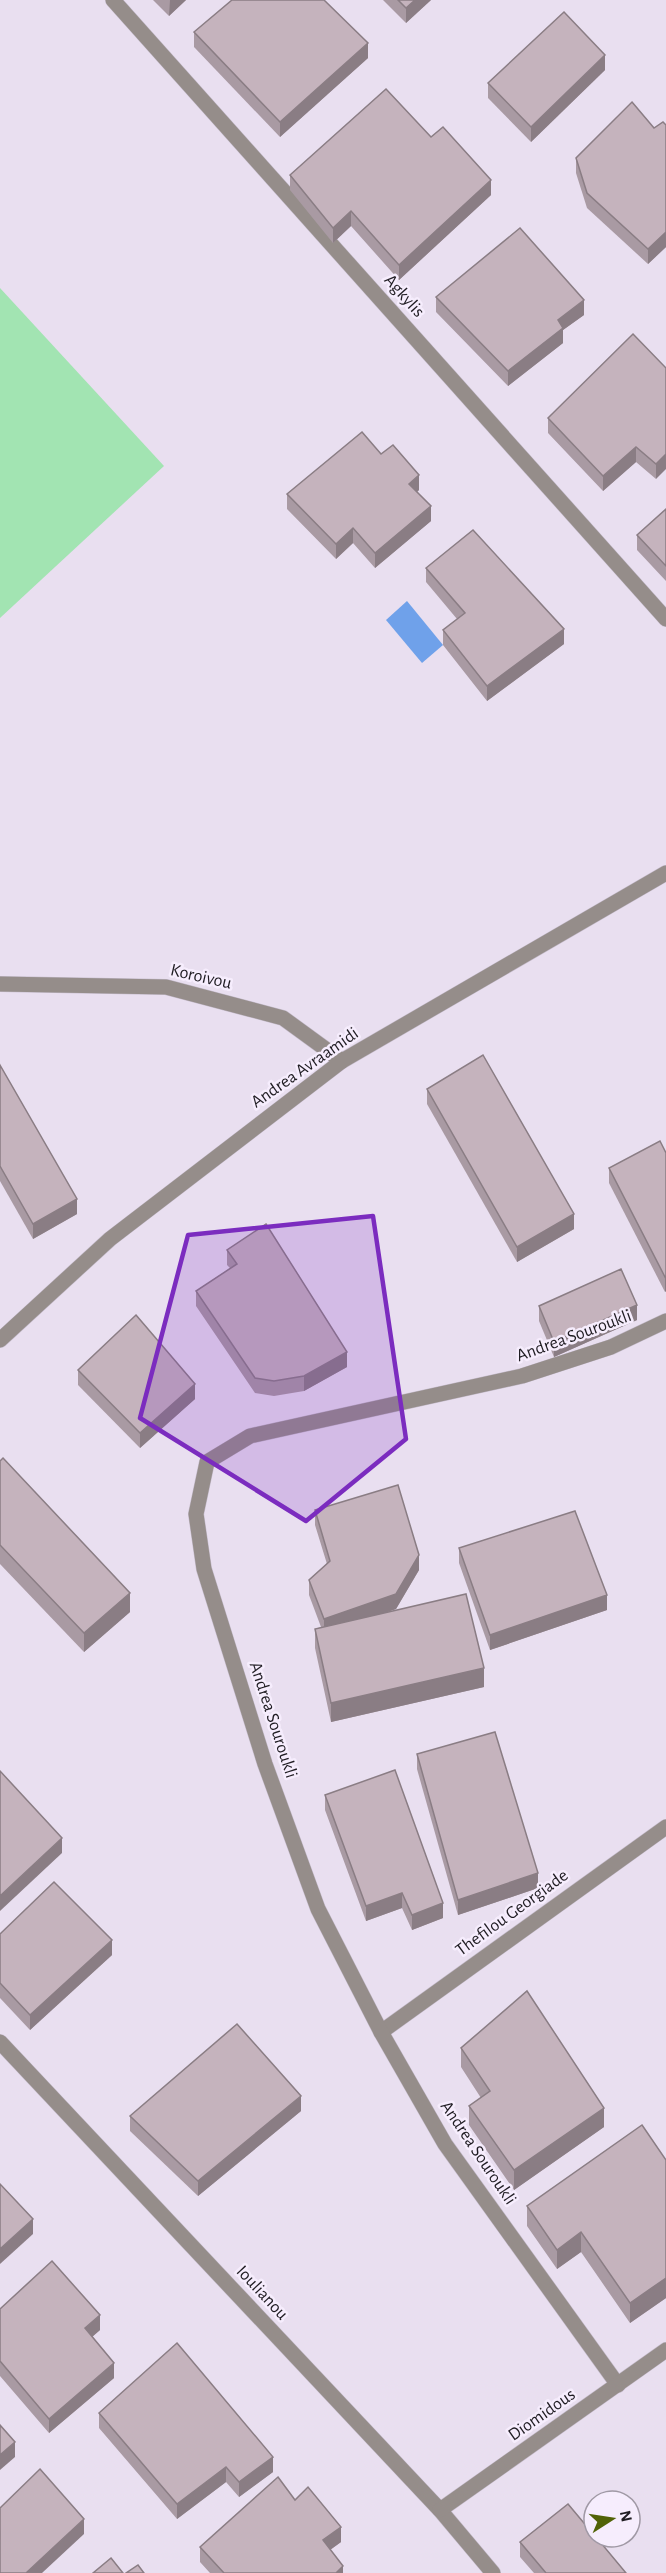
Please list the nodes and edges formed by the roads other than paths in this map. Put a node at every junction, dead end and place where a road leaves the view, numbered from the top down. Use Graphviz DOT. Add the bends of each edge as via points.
graph roads {
  1 [pos="113,0"];
  2 [pos="666,618"];
  3 [pos="666,873"];
  4 [pos="0,984"];
  5 [pos="342,1061"];
  6 [pos="666,1321"];
  7 [pos="0,1340"];
  8 [pos="666,1827"];
  9 [pos="381,2032"];
  10 [pos="0,2042"];
  11 [pos="666,2350"];
  12 [pos="618,2385"];
  13 [pos="440,2510"];
  14 [pos="493,2573"];
  1 -- 2 [label="street, Agkylis"];
  3 -- 5 [label="street, Andrea Avraamidi"];
  4 -- 5 [label="street, Koroivou" via="166,987 283,1018"];
  5 -- 7 [label="street, Andrea Avraamidi" via="110,1239"];
  6 -- 9 [label="street, Andrea Souroukli" via="611,1347 522,1376 250,1436 207,1462 196,1514 208,1580 266,1764 318,1909"];
  8 -- 9 [label="street, Thefilou Georgiade"];
  9 -- 12 [label="street, Andrea Souroukli" via="445,2144"];
  10 -- 13 [label="street, Ioulianou"];
  11 -- 12 [label="street, Diomidous"];
  12 -- 13 [label="street, Diomidous"];
  13 -- 14 [label="street, Ioulianou"];
}
